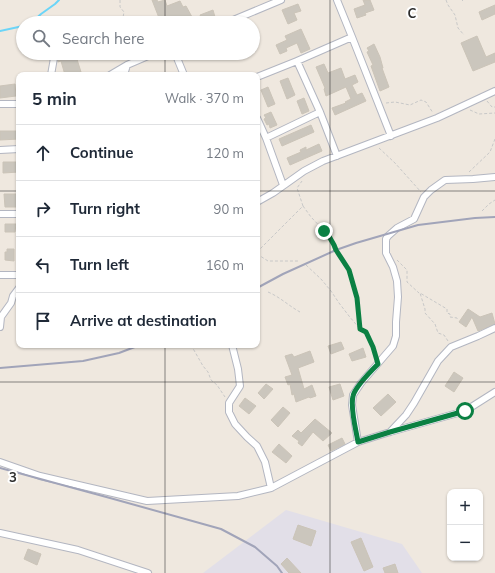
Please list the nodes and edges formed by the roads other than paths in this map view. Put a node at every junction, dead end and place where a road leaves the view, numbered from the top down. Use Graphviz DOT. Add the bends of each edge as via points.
graph roads {
  1 [pos="281,0"];
  2 [pos="337,0"];
  3 [pos="243,16"];
  4 [pos="352,36"];
  5 [pos="54,60"];
  6 [pos="139,60"];
  7 [pos="178,60"];
  8 [pos="297,61"];
  9 [pos="127,65"];
  10 [pos="52,72"];
  11 [pos="115,72"];
  12 [pos="125,72"];
  13 [pos="183,72"];
  14 [pos="260,76"];
  15 [pos="495,91"];
  16 [pos="0,104"];
  17 [pos="16,104"];
  18 [pos="320,112"];
  19 [pos="260,125"];
  20 [pos="391,136"];
  21 [pos="266,138"];
  22 [pos="16,149"];
  23 [pos="0,150"];
  24 [pos="337,156"];
  25 [pos="495,177"];
  26 [pos="283,185"];
  27 [pos="260,200"];
  28 [pos="0,214"];
  29 [pos="16,214"];
  30 [pos="0,274"];
  31 [pos="16,275"];
  32 [pos="16,292"];
  33 [pos="0,327"];
  34 [pos="495,328"];
  35 [pos="233,348"];
  36 [pos="495,392"];
  37 [pos="390,432"];
  38 [pos="358,442"];
  39 [pos="0,462"];
  40 [pos="271,488"];
  41 [pos="0,533"];
  42 [pos="148,573"];
  1 -- 3 [label="street"];
  2 -- 4 [label="street"];
  4 -- 8 [label="street"];
  4 -- 20 [label="street"];
  5 -- 10 [label="street"];
  6 -- 9 [label="street"];
  7 -- 13 [label="street"];
  8 -- 14 [label="street"];
  8 -- 18 [label="street"];
  9 -- 11 [label="street"];
  9 -- 12 [label="street"];
  15 -- 20 [label="street"];
  16 -- 17 [label="street"];
  18 -- 21 [label="street"];
  18 -- 24 [label="street"];
  19 -- 21 [label="street"];
  20 -- 24 [label="street"];
  21 -- 26 [label="street"];
  22 -- 23 [label="street"];
  24 -- 26 [label="street" via="304,171"];
  25 -- 38 [label="street" via="445,180 424,197 414,219 397,228 386,239 386,253 397,282 396,336 393,346 353,395 352,405"];
  26 -- 27 [label="street"];
  28 -- 29 [label="street"];
  30 -- 31 [label="street"];
  32 -- 33 [label="street" via="1,317"];
  34 -- 37 [label="street" via="451,347 438,361 406,415"];
  35 -- 40 [label="street" via="240,386 229,403 229,412 235,424 256,446 265,462"];
  36 -- 37 [label="street" via="465,411"];
  37 -- 38 [label="street"];
  38 -- 40 [label="street"];
  39 -- 40 [label="street" via="40,476 147,502 238,496"];
  41 -- 42 [label="street" via="78,550"];
}
